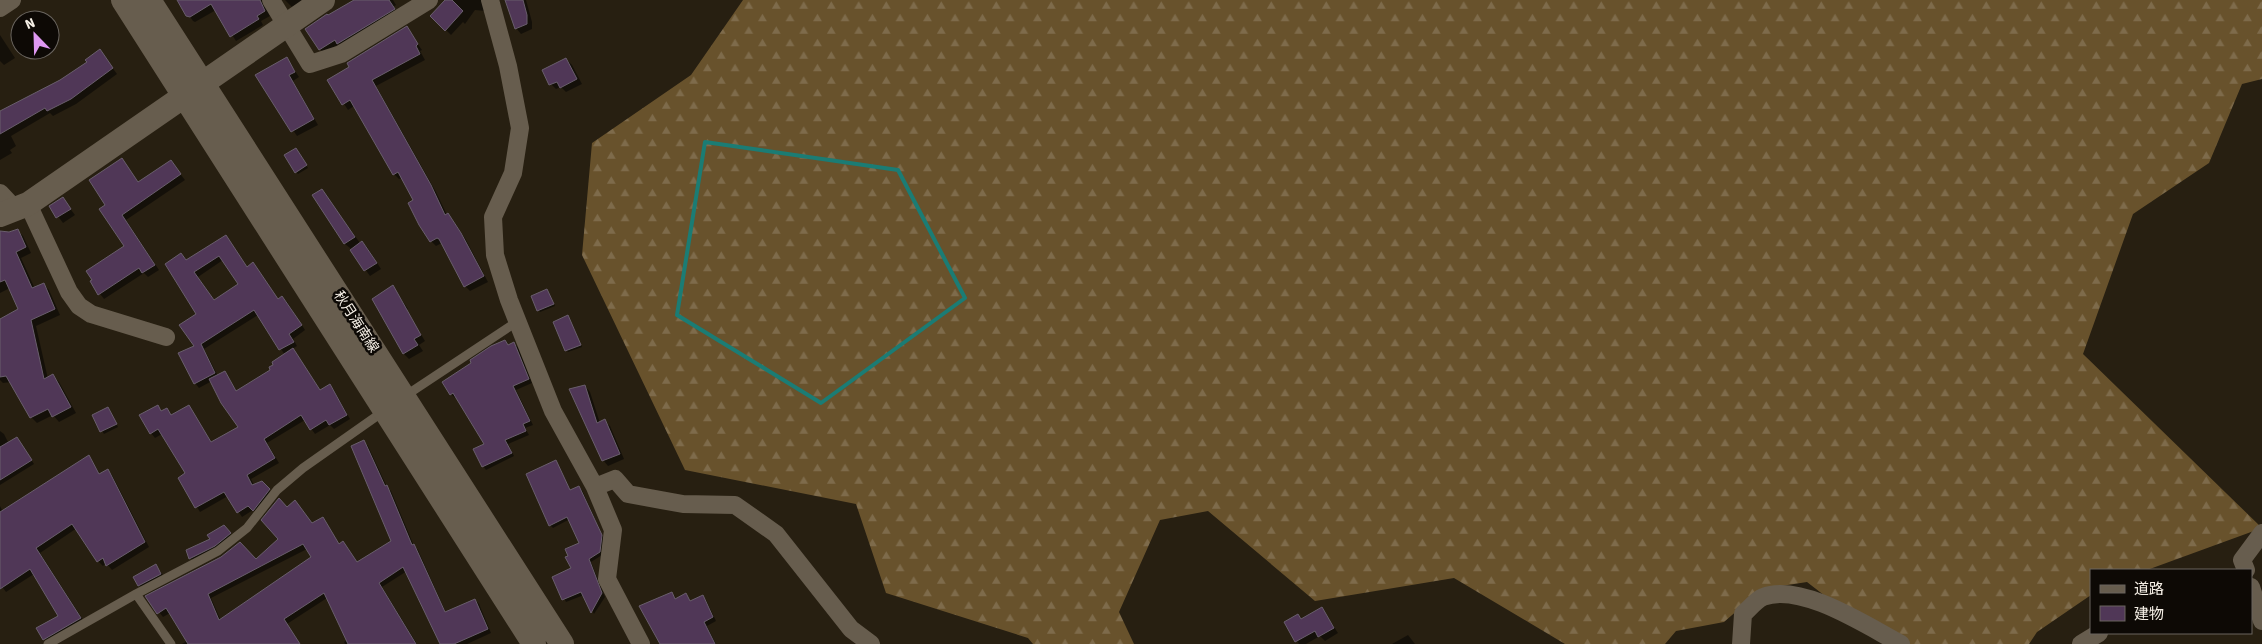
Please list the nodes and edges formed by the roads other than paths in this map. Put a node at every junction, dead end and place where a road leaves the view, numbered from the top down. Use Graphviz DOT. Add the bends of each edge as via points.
graph roads {
  1 [pos="12,0"];
  2 [pos="123,0"];
  3 [pos="149,0"];
  4 [pos="271,0"];
  5 [pos="323,0"];
  6 [pos="429,0"];
  7 [pos="490,0"];
  8 [pos="0,8"];
  9 [pos="287,25"];
  10 [pos="193,90"];
  11 [pos="11,205"];
  12 [pos="518,321"];
  13 [pos="166,337"];
  14 [pos="395,403"];
  15 [pos="595,487"];
  16 [pos="2262,533"];
  17 [pos="2246,569"];
  18 [pos="2252,593"];
  19 [pos="136,594"];
  20 [pos="2262,621"];
  21 [pos="2097,634"];
  22 [pos="48,644"];
  23 [pos="171,644"];
  24 [pos="534,644"];
  25 [pos="562,644"];
  26 [pos="641,644"];
  27 [pos="871,644"];
  28 [pos="1741,644"];
  29 [pos="1901,644"];
  30 [pos="2081,644"];
  1 -- 8 [label="street"];
  2 -- 10 [label="main road, 秋月海南線"];
  3 -- 10 [label="main road, 秋月海南線"];
  4 -- 9 [label="street"];
  5 -- 9 [label="main road"];
  6 -- 9 [label="street" via="341,54 310,64"];
  7 -- 12 [label="street" via="520,128 513,173 493,216 495,255"];
  9 -- 10 [label="main road"];
  10 -- 11 [label="main road"];
  10 -- 14 [label="main road, 秋月海南線"];
  11 -- 13 [label="street" via="80,306 90,314"];
  12 -- 14 [label="lane"];
  12 -- 15 [label="street" via="553,411"];
  14 -- 19 [label="lane" via="284,484 247,528 218,551"];
  14 -- 24 [label="main road, 秋月海南線"];
  14 -- 25 [label="main road, 秋月海南線"];
  15 -- 26 [label="street" via="613,530 607,579"];
  15 -- 27 [label="street" via="615,479 628,494 683,504 735,505 776,534 851,629"];
  16 -- 17 [label="street" via="2242,560"];
  18 -- 20 [label="street"];
  19 -- 22 [label="lane"];
  19 -- 23 [label="lane"];
  21 -- 30 [label="street"];
  28 -- 29 [label="street" via="1743,614 1762,598 1784,593 1811,598"];
}
